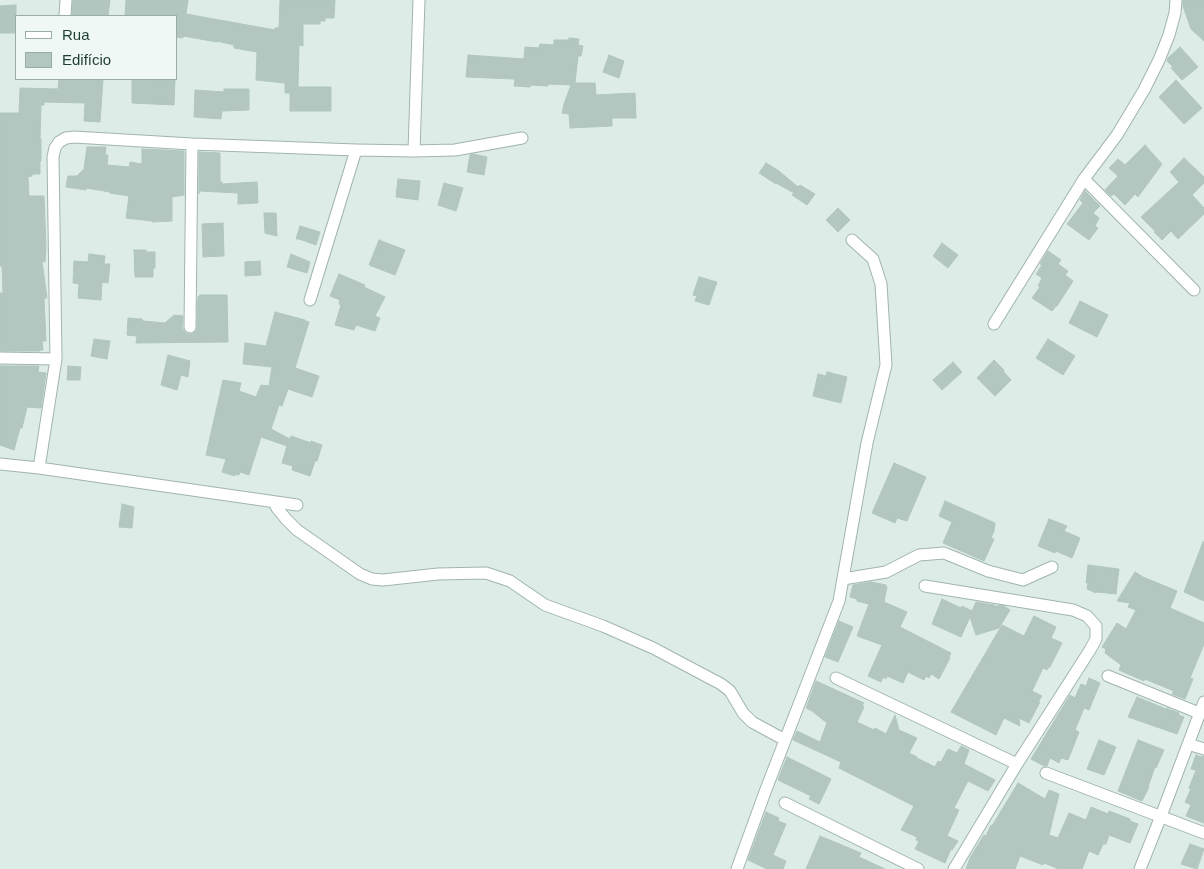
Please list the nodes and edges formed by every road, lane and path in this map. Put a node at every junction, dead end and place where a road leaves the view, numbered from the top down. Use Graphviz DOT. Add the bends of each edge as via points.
graph roads {
  1 [pos="66,0"];
  2 [pos="419,0"];
  3 [pos="1176,0"];
  4 [pos="65,15"];
  5 [pos="522,138"];
  6 [pos="192,144"];
  7 [pos="356,150"];
  8 [pos="414,151"];
  9 [pos="1084,179"];
  10 [pos="852,240"];
  11 [pos="1194,290"];
  12 [pos="310,300"];
  13 [pos="994,324"];
  14 [pos="190,326"];
  15 [pos="0,358"];
  16 [pos="56,359"];
  17 [pos="0,464"];
  18 [pos="39,468"];
  19 [pos="274,502"];
  20 [pos="297,505"];
  21 [pos="1052,567"];
  22 [pos="842,579"];
  23 [pos="925,586"];
  24 [pos="1108,676"];
  25 [pos="836,678"];
  26 [pos="1204,702"];
  27 [pos="1199,713"];
  28 [pos="785,740"];
  29 [pos="1188,744"];
  30 [pos="1204,749"];
  31 [pos="1017,764"];
  32 [pos="1046,773"];
  33 [pos="785,803"];
  34 [pos="1161,816"];
  35 [pos="1204,833"];
  36 [pos="737,869"];
  37 [pos="918,869"];
  38 [pos="954,869"];
  39 [pos="1140,869"];
  1 -- 4 [label="street"];
  2 -- 8 [label="street"];
  3 -- 9 [label="street" via="1169,35 1144,90 1117,135"];
  5 -- 8 [label="street" via="455,150"];
  6 -- 7 [label="street"];
  6 -- 14 [label="street"];
  6 -- 16 [label="street" via="74,137 59,142 55,148"];
  7 -- 8 [label="street"];
  7 -- 12 [label="street"];
  9 -- 11 [label="street"];
  9 -- 13 [label="street"];
  10 -- 22 [label="street" via="873,258 881,284 886,365 866,443"];
  15 -- 16 [label="street"];
  16 -- 18 [label="street"];
  17 -- 18 [label="street"];
  18 -- 19 [label="street"];
  19 -- 20 [label="street"];
  19 -- 28 [label="street" via="297,530 360,574 383,580 486,573 510,581 545,605 604,626 721,684 730,691 752,722"];
  21 -- 22 [label="street" via="1023,580 988,571 944,553 918,556 886,572"];
  22 -- 28 [label="street" via="839,601"];
  23 -- 31 [label="street" via="1074,610 1087,616 1096,626 1096,640"];
  24 -- 27 [label="street"];
  25 -- 31 [label="street"];
  26 -- 27 [label="street"];
  27 -- 29 [label="street"];
  28 -- 36 [label="street"];
  29 -- 30 [label="street"];
  29 -- 34 [label="street"];
  31 -- 38 [label="street"];
  32 -- 34 [label="street"];
  33 -- 37 [label="street"];
  34 -- 35 [label="street"];
  34 -- 39 [label="street"];
}
